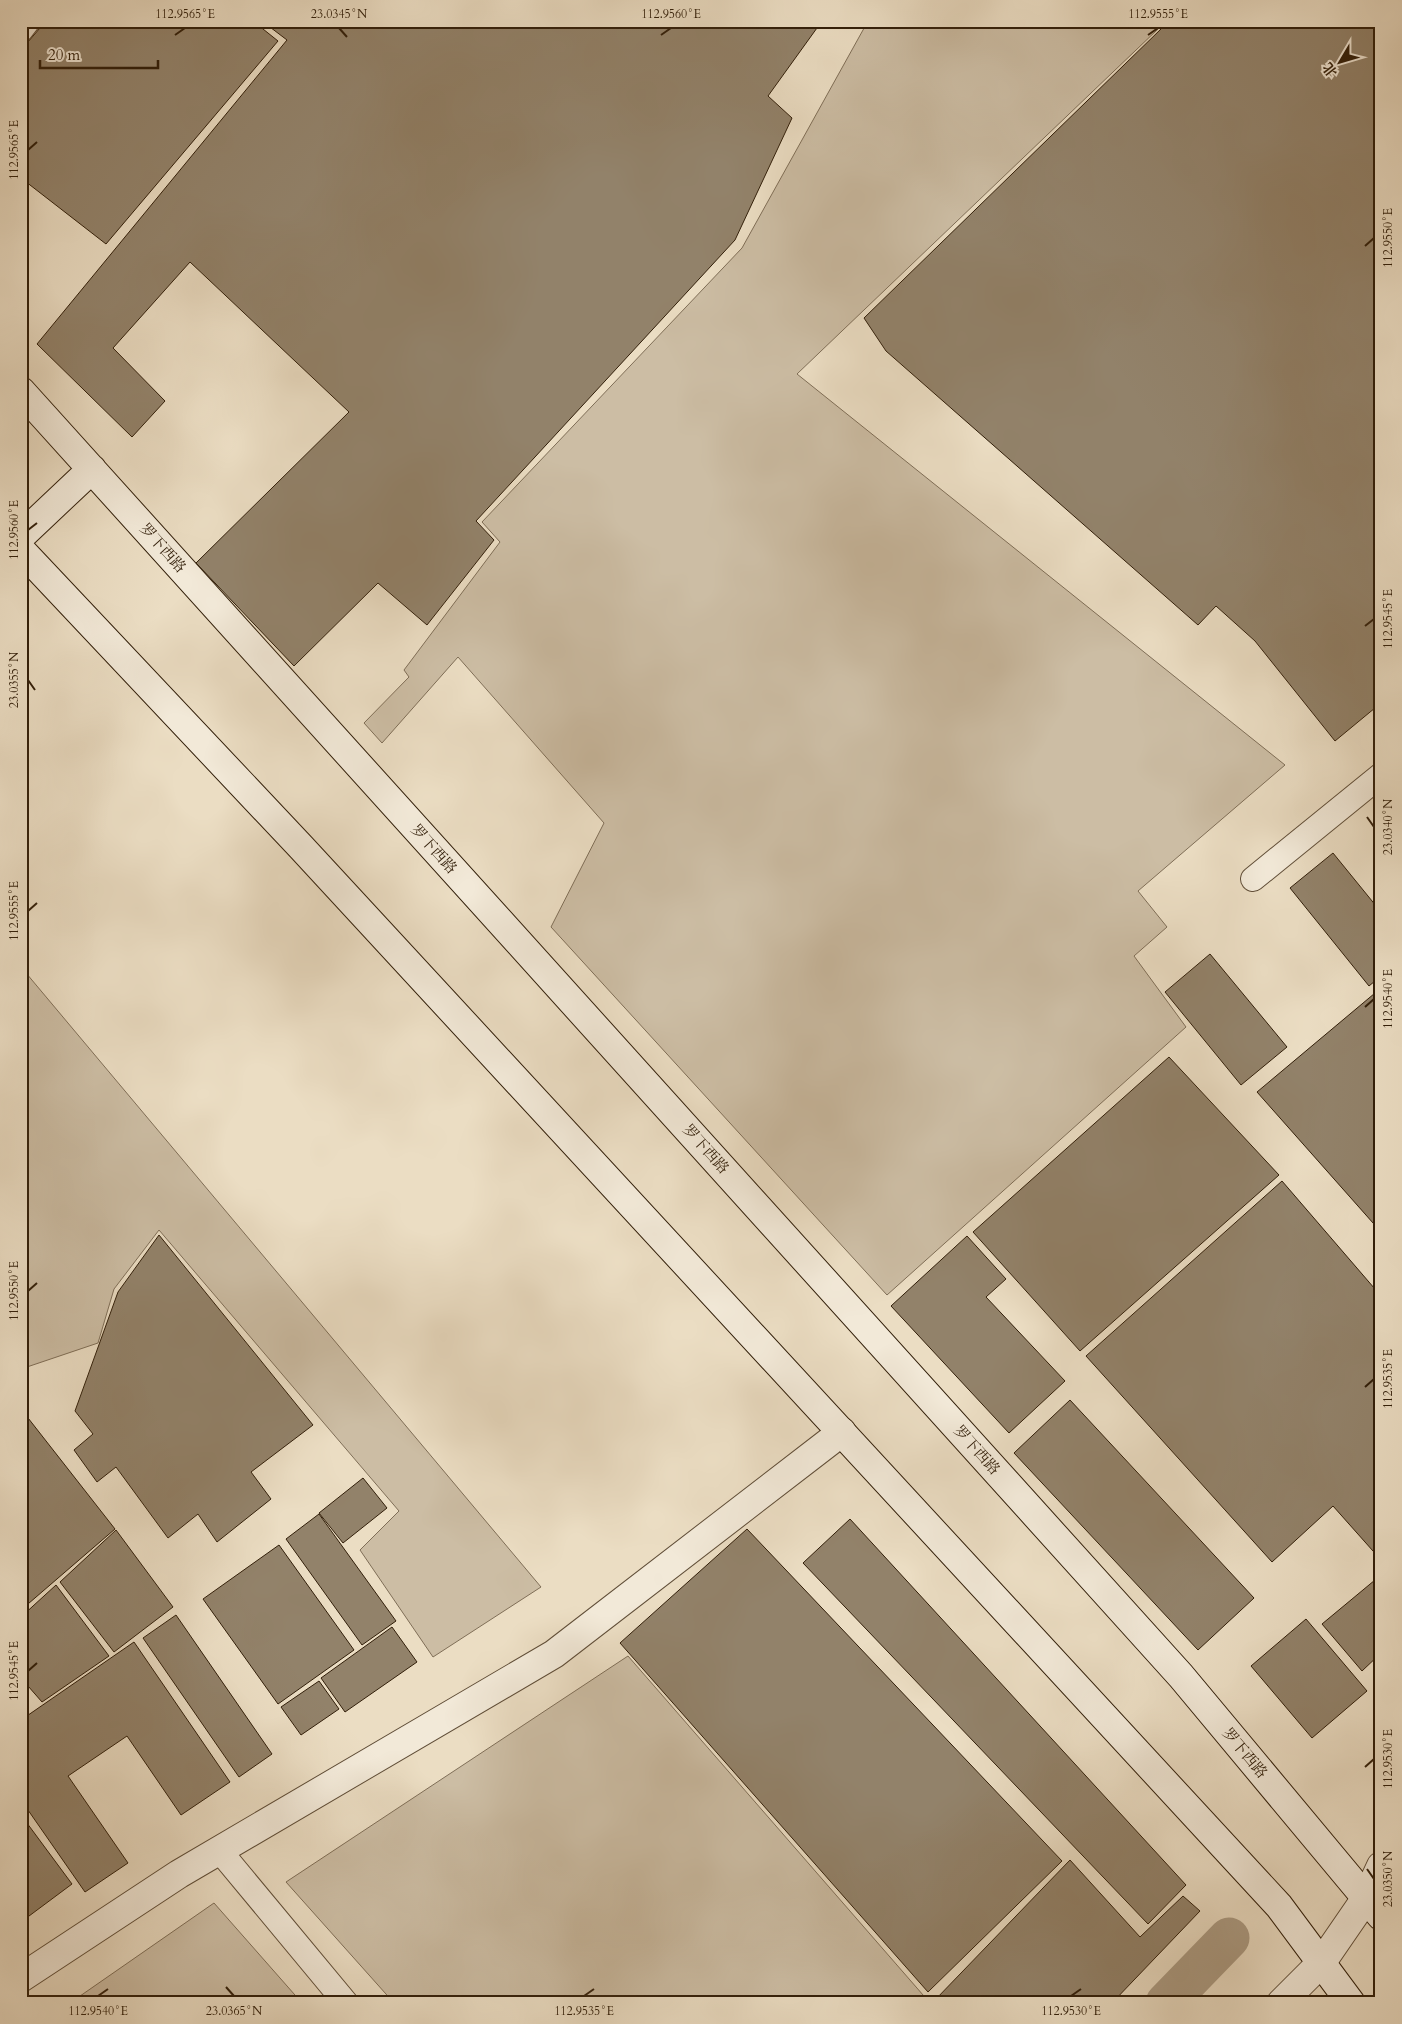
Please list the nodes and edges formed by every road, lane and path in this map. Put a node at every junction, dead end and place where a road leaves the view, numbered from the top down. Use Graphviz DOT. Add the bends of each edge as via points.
graph roads {
  1 [pos="28,21"];
  2 [pos="21,30"];
  3 [pos="21,391"];
  4 [pos="92,469"];
  5 [pos="21,536"];
  6 [pos="21,550"];
  7 [pos="1381,775"];
  8 [pos="1253,880"];
  9 [pos="842,1432"];
  10 [pos="219,1850"];
  11 [pos="1381,1866"];
  12 [pos="1373,1907"];
  13 [pos="1322,1962"];
  14 [pos="21,1978"];
  15 [pos="346,2003"];
  16 [pos="1280,2003"];
  17 [pos="1351,2003"];
  1 -- 2 [label="lane"];
  3 -- 4 [label="main road, 罗下西路"];
  4 -- 5 [label="main road"];
  4 -- 12 [label="main road, 罗下西路" via="1181,1676"];
  6 -- 9 [label="main road"];
  7 -- 8 [label="lane"];
  9 -- 10 [label="main road" via="554,1654"];
  9 -- 13 [label="main road" via="1279,1906"];
  10 -- 14 [label="main road"];
  10 -- 15 [label="lane"];
  11 -- 12 [label="main road"];
  12 -- 13 [label="main road"];
  13 -- 16 [label="main road"];
  13 -- 17 [label="main road"];
}
